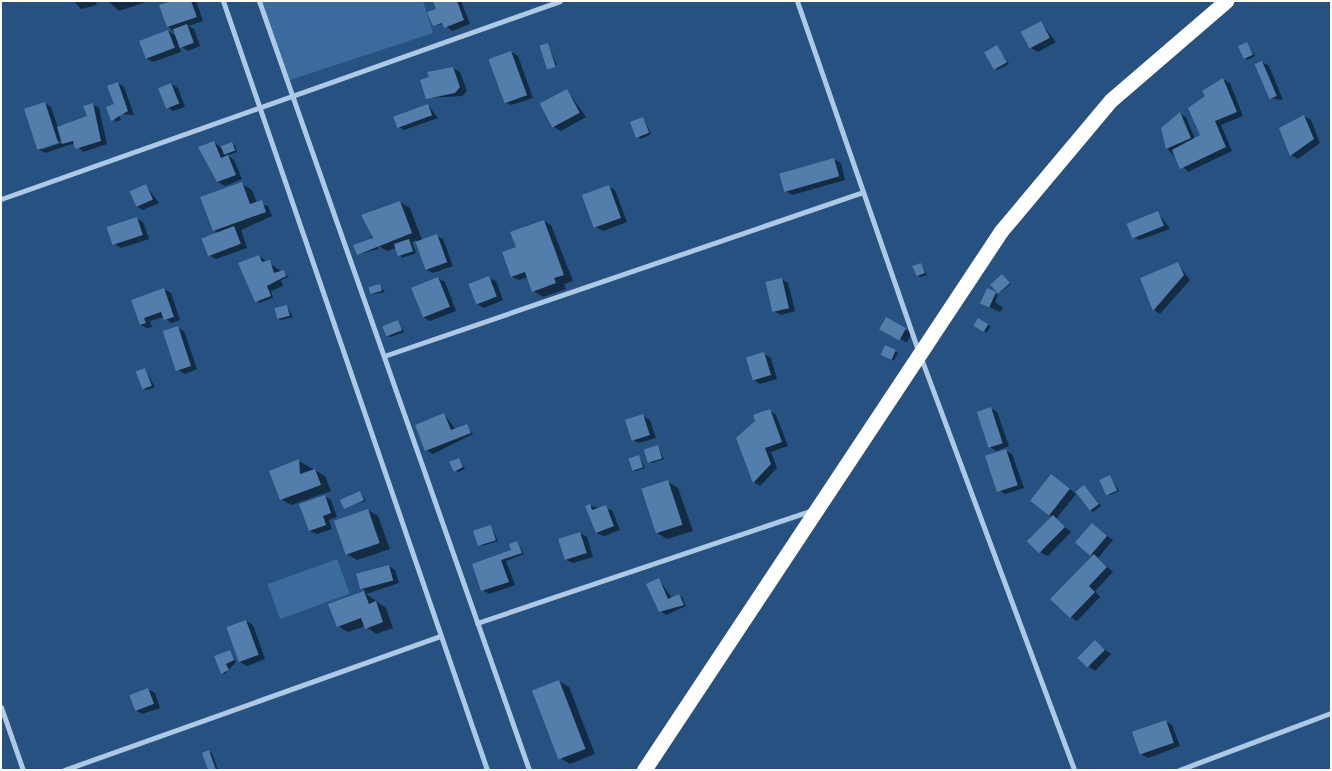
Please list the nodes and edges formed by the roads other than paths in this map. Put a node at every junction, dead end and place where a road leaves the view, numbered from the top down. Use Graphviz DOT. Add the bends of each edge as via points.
graph roads {
  1 [pos="222,1"];
  2 [pos="259,1"];
  3 [pos="560,1"];
  4 [pos="797,1"];
  5 [pos="1226,1"];
  6 [pos="292,95"];
  7 [pos="259,107"];
  8 [pos="863,192"];
  9 [pos="1,199"];
  10 [pos="918,352"];
  11 [pos="384,356"];
  12 [pos="815,509"];
  13 [pos="478,623"];
  14 [pos="440,636"];
  15 [pos="1,707"];
  16 [pos="1331,713"];
  17 [pos="23,770"];
  18 [pos="64,770"];
  19 [pos="487,770"];
  20 [pos="529,770"];
  21 [pos="644,770"];
  22 [pos="1074,770"];
  23 [pos="1179,770"];
  1 -- 7 [label="street"];
  2 -- 6 [label="street"];
  3 -- 6 [label="street"];
  4 -- 8 [label="street"];
  5 -- 10 [label="highway" via="1112,100 1066,149 1001,231"];
  6 -- 7 [label="street"];
  6 -- 11 [label="street"];
  7 -- 9 [label="street"];
  7 -- 14 [label="street"];
  8 -- 10 [label="street"];
  8 -- 11 [label="street"];
  10 -- 12 [label="highway"];
  10 -- 22 [label="street"];
  11 -- 13 [label="street"];
  12 -- 13 [label="street"];
  12 -- 21 [label="highway"];
  13 -- 20 [label="street"];
  14 -- 18 [label="street"];
  14 -- 19 [label="street"];
  15 -- 17 [label="street"];
  16 -- 23 [label="street"];
}
